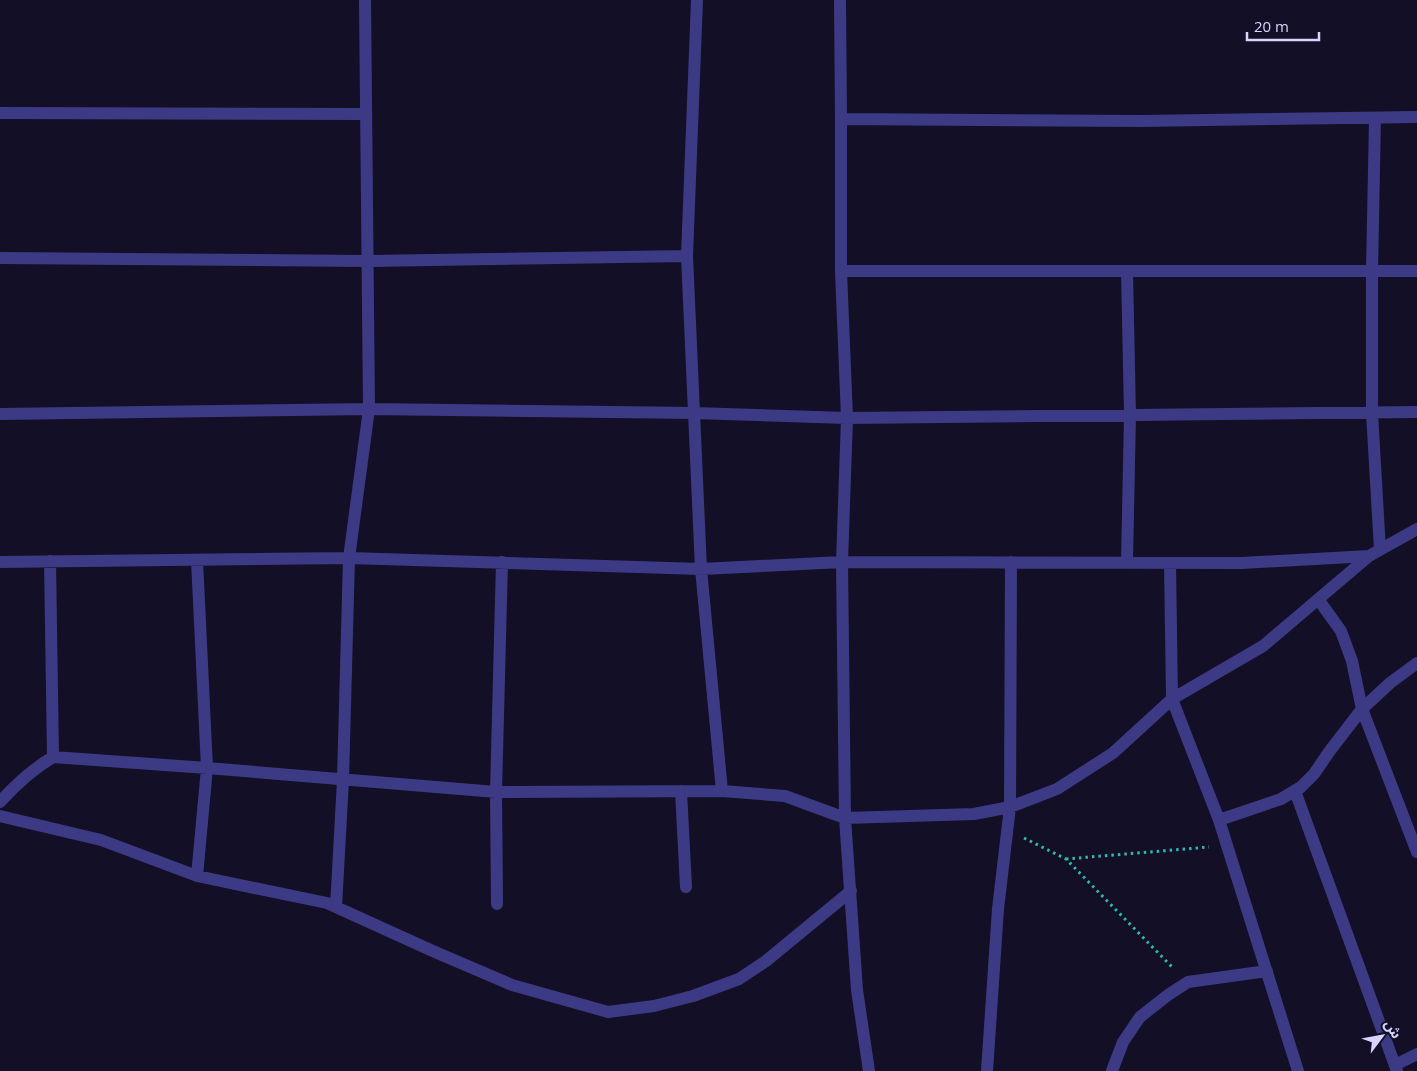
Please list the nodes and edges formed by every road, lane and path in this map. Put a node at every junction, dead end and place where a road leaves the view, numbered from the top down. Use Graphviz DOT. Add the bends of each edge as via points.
graph roads {
  1 [pos="365,0"];
  2 [pos="697,0"];
  3 [pos="840,0"];
  4 [pos="0,113"];
  5 [pos="366,114"];
  6 [pos="1417,117"];
  7 [pos="1375,118"];
  8 [pos="841,119"];
  9 [pos="686,256"];
  10 [pos="0,258"];
  11 [pos="368,262"];
  12 [pos="841,271"];
  13 [pos="1127,271"];
  14 [pos="1372,271"];
  15 [pos="1417,271"];
  16 [pos="370,409"];
  17 [pos="1417,412"];
  18 [pos="694,413"];
  19 [pos="1372,413"];
  20 [pos="0,414"];
  21 [pos="1130,415"];
  22 [pos="847,418"];
  23 [pos="1417,530"];
  24 [pos="1374,553"];
  25 [pos="349,558"];
  26 [pos="197,560"];
  27 [pos="50,561"];
  28 [pos="0,562"];
  29 [pos="502,562"];
  30 [pos="842,562"];
  31 [pos="1011,562"];
  32 [pos="1127,562"];
  33 [pos="1170,563"];
  34 [pos="701,569"];
  35 [pos="1318,599"];
  36 [pos="1417,663"];
  37 [pos="1172,699"];
  38 [pos="1362,709"];
  39 [pos="53,757"];
  40 [pos="207,768"];
  41 [pos="343,780"];
  42 [pos="681,791"];
  43 [pos="722,791"];
  44 [pos="1295,791"];
  45 [pos="496,792"];
  46 [pos="0,802"];
  47 [pos="1010,807"];
  48 [pos="0,816"];
  49 [pos="845,818"];
  50 [pos="1219,820"];
  51 [pos="1007,830"];
  52 [pos="1227,846"];
  53 [pos="1417,852"];
  54 [pos="1066,859"];
  55 [pos="197,876"];
  56 [pos="686,887"];
  57 [pos="851,891"];
  58 [pos="497,904"];
  59 [pos="336,907"];
  60 [pos="1267,972"];
  61 [pos="1188,982"];
  62 [pos="1417,1054"];
  63 [pos="1396,1068"];
  64 [pos="868,1071"];
  65 [pos="987,1071"];
  66 [pos="1112,1071"];
  67 [pos="1298,1071"];
  1 -- 5 [label="street"];
  2 -- 9 [label="street"];
  3 -- 8 [label="street"];
  4 -- 5 [label="street"];
  5 -- 11 [label="street"];
  6 -- 7 [label="street"];
  7 -- 8 [label="street"];
  7 -- 14 [label="street"];
  8 -- 12 [label="street"];
  9 -- 11 [label="street"];
  9 -- 18 [label="street"];
  10 -- 11 [label="street"];
  11 -- 16 [label="street"];
  12 -- 13 [label="street"];
  12 -- 22 [label="street"];
  13 -- 14 [label="street"];
  13 -- 21 [label="street"];
  14 -- 15 [label="street"];
  14 -- 19 [label="street"];
  16 -- 18 [label="street"];
  16 -- 20 [label="street"];
  16 -- 25 [label="street"];
  17 -- 19 [label="street"];
  18 -- 22 [label="street"];
  18 -- 34 [label="street"];
  19 -- 21 [label="street"];
  19 -- 24 [label="street"];
  21 -- 22 [label="street"];
  21 -- 32 [label="street"];
  22 -- 30 [label="street"];
  23 -- 24 [label="street"];
  24 -- 33 [label="street" via="1242,563"];
  24 -- 35 [label="street"];
  25 -- 26 [label="street"];
  25 -- 29 [label="street"];
  25 -- 41 [label="street"];
  26 -- 27 [label="street"];
  26 -- 40 [label="street"];
  27 -- 28 [label="street"];
  27 -- 39 [label="street"];
  29 -- 34 [label="street"];
  29 -- 45 [label="street"];
  30 -- 31 [label="street"];
  30 -- 34 [label="street"];
  30 -- 49 [label="street"];
  31 -- 32 [label="street"];
  31 -- 47 [label="street"];
  32 -- 33 [label="street"];
  33 -- 37 [label="street"];
  34 -- 43 [label="street"];
  35 -- 37 [label="street" via="1263,646"];
  35 -- 38 [label="street" via="1341,631 1352,661"];
  36 -- 38 [label="street" via="1390,682"];
  37 -- 47 [label="street" via="1113,753 1057,789"];
  37 -- 50 [label="street"];
  38 -- 44 [label="street" via="1314,774"];
  38 -- 53 [label="street"];
  39 -- 40 [label="street"];
  39 -- 46 [label="street" via="16,784"];
  40 -- 41 [label="street"];
  40 -- 55 [label="street"];
  41 -- 45 [label="street"];
  41 -- 59 [label="street"];
  42 -- 43 [label="street"];
  42 -- 45 [label="street"];
  42 -- 56 [label="street"];
  43 -- 49 [label="street" via="785,796"];
  44 -- 50 [label="street"];
  44 -- 63 [label="street"];
  45 -- 58 [label="street"];
  47 -- 49 [label="street" via="974,814"];
  47 -- 51 [label="street"];
  48 -- 55 [label="street" via="101,840"];
  49 -- 57 [label="street"];
  50 -- 52 [label="street"];
  51 -- 54 [label="path"];
  51 -- 65 [label="street"];
  52 -- 54 [label="path"];
  52 -- 60 [label="street"];
  54 -- 61 [label="path"];
  55 -- 59 [label="street"];
  57 -- 59 [label="street" via="766,961 739,978 693,996 654,1006 608,1012 512,985"];
  57 -- 64 [label="street" via="857,990"];
  60 -- 61 [label="street"];
  60 -- 67 [label="street"];
  61 -- 66 [label="street" via="1140,1017 1124,1042"];
  62 -- 63 [label="street"];
}
